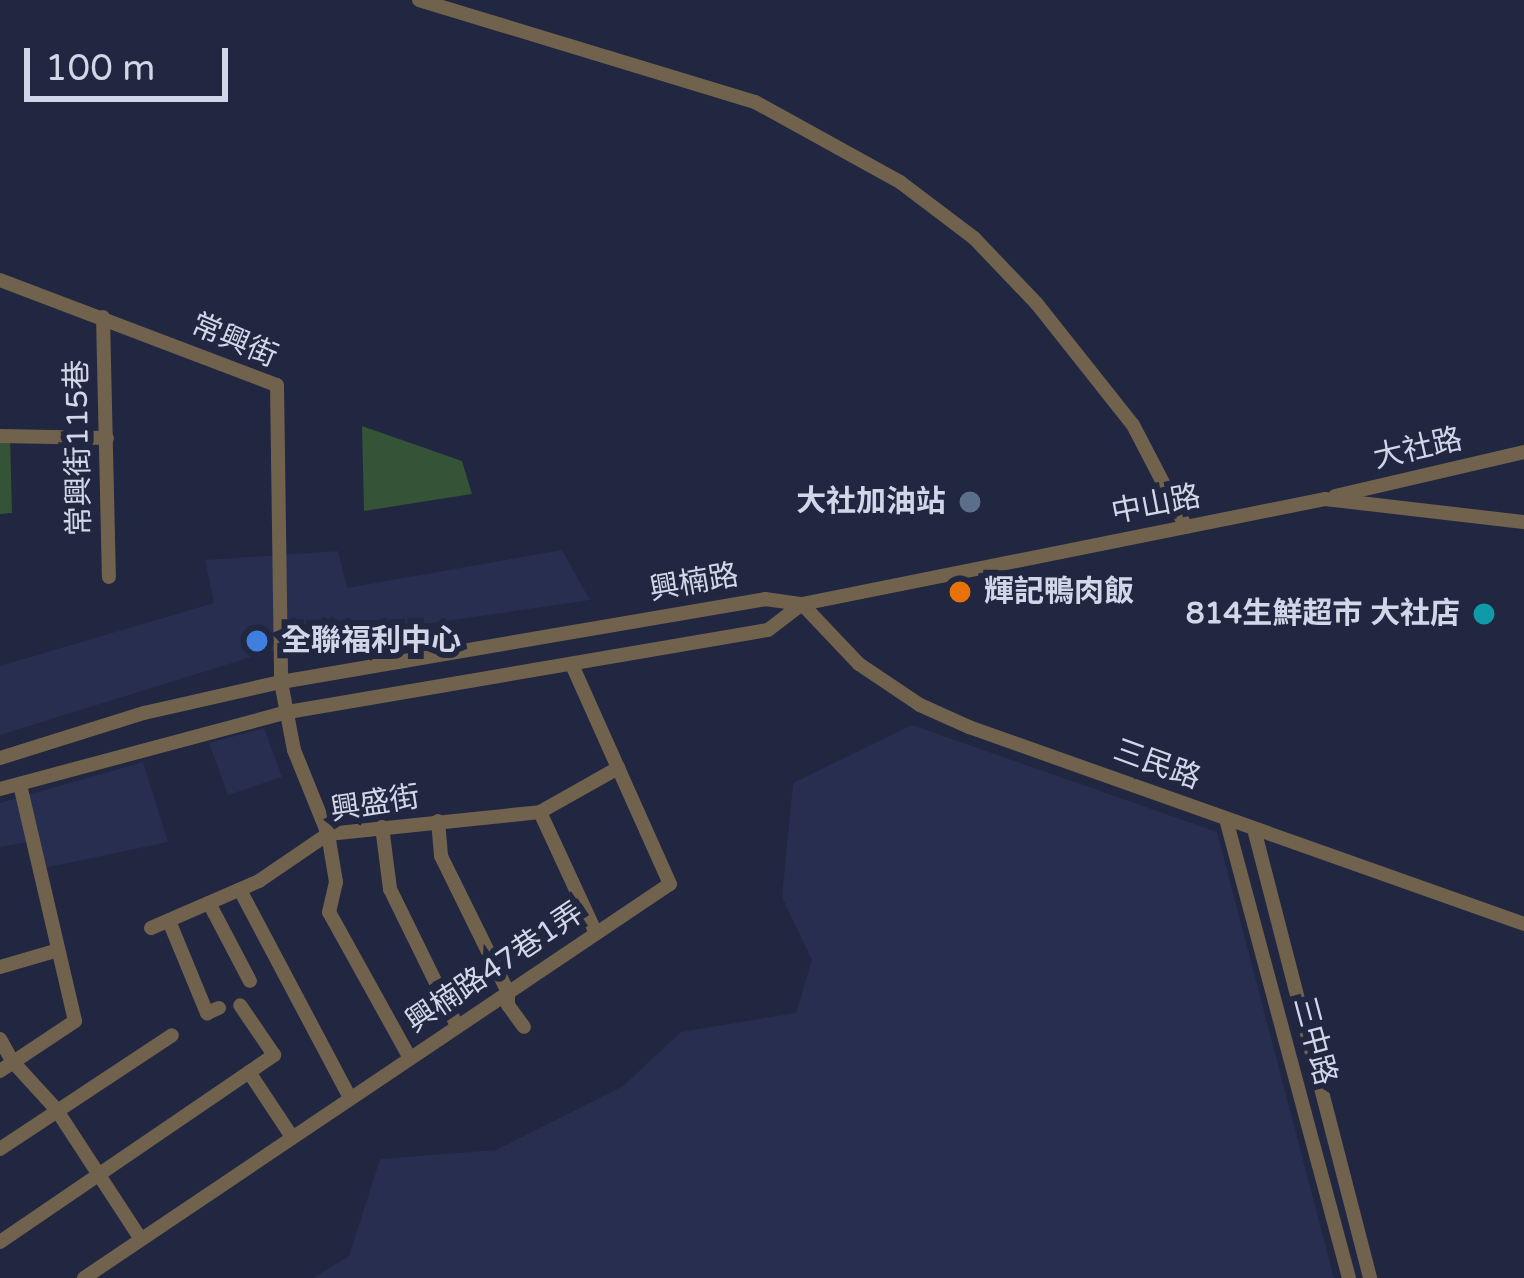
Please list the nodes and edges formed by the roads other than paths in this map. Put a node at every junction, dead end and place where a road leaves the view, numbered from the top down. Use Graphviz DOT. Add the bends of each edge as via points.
graph roads {
  1 [pos="419,0"];
  2 [pos="0,280"];
  3 [pos="103,317"];
  4 [pos="0,436"];
  5 [pos="106,437"];
  6 [pos="1524,452"];
  7 [pos="1324,499"];
  8 [pos="1524,522"];
  9 [pos="1186,527"];
  10 [pos="110,578"];
  11 [pos="802,604"];
  12 [pos="572,665"];
  13 [pos="281,682"];
  14 [pos="288,712"];
  15 [pos="0,758"];
  16 [pos="618,768"];
  17 [pos="20,784"];
  18 [pos="0,789"];
  19 [pos="540,812"];
  20 [pos="1226,819"];
  21 [pos="438,821"];
  22 [pos="382,827"];
  23 [pos="1254,829"];
  24 [pos="328,835"];
  25 [pos="240,890"];
  26 [pos="209,903"];
  27 [pos="169,921"];
  28 [pos="1524,924"];
  29 [pos="151,928"];
  30 [pos="596,933"];
  31 [pos="58,950"];
  32 [pos="0,967"];
  33 [pos="250,981"];
  34 [pos="508,992"];
  35 [pos="240,1005"];
  36 [pos="218,1007"];
  37 [pos="458,1026"];
  38 [pos="524,1027"];
  39 [pos="172,1035"];
  40 [pos="0,1040"];
  41 [pos="410,1058"];
  42 [pos="6,1067"];
  43 [pos="249,1072"];
  44 [pos="350,1098"];
  45 [pos="56,1109"];
  46 [pos="292,1137"];
  47 [pos="0,1149"];
  48 [pos="98,1173"];
  49 [pos="140,1238"];
  50 [pos="0,1242"];
  51 [pos="84,1278"];
  52 [pos="1349,1278"];
  53 [pos="1370,1278"];
  1 -- 9 [label="street" via="755,102 900,182 974,238 1037,304 1133,425"];
  2 -- 3 [label="street, 常興街"];
  3 -- 5 [label="street, 常興街115巷"];
  3 -- 13 [label="street, 常興街" via="277,385"];
  4 -- 5 [label="street"];
  5 -- 10 [label="street, 常興街115巷"];
  6 -- 7 [label="street, 大社路"];
  7 -- 8 [label="street, 中山路"];
  7 -- 9 [label="street, 中山路"];
  9 -- 11 [label="street, 中山路"];
  11 -- 12 [label="street, 興楠路" via="768,630"];
  11 -- 13 [label="street, 興楠路" via="765,598"];
  11 -- 20 [label="street, 三民路" via="859,664 920,705"];
  12 -- 14 [label="street, 興楠路"];
  12 -- 16 [label="street"];
  13 -- 14 [label="street, 常興街"];
  13 -- 15 [label="street, 興楠路"];
  14 -- 17 [label="street, 興楠路"];
  14 -- 24 [label="street, 常興街" via="294,750"];
  16 -- 19 [label="street, 興盛街"];
  16 -- 30 [label="street, 興楠路47巷1弄" via="670,884"];
  17 -- 18 [label="street, 興楠路"];
  17 -- 31 [label="street"];
  19 -- 21 [label="street, 興盛街"];
  19 -- 30 [label="street"];
  20 -- 23 [label="street, 三民路"];
  20 -- 52 [label="street, 三中路"];
  21 -- 22 [label="street, 興盛街"];
  21 -- 34 [label="street" via="441,856"];
  22 -- 24 [label="street, 興盛街"];
  22 -- 37 [label="street" via="390,889"];
  23 -- 28 [label="street, 三民路"];
  23 -- 53 [label="street"];
  24 -- 25 [label="street, 興盛街"];
  24 -- 41 [label="street, 常興街" via="336,882 329,912"];
  25 -- 26 [label="street, 興盛街"];
  25 -- 44 [label="street"];
  26 -- 27 [label="street, 興盛街"];
  26 -- 33 [label="street"];
  27 -- 29 [label="street, 興盛街"];
  27 -- 36 [label="street" via="207,1013"];
  30 -- 34 [label="street, 興楠路47巷1弄"];
  31 -- 32 [label="street"];
  31 -- 42 [label="street" via="75,1021"];
  34 -- 37 [label="street, 興楠路47巷1弄"];
  34 -- 38 [label="street"];
  35 -- 43 [label="street" via="274,1055"];
  37 -- 41 [label="street, 興楠路47巷1弄"];
  39 -- 45 [label="street"];
  40 -- 42 [label="street"];
  41 -- 44 [label="street, 興楠路47巷1弄"];
  42 -- 45 [label="street"];
  43 -- 46 [label="street"];
  43 -- 48 [label="street"];
  44 -- 46 [label="street, 興楠路47巷1弄"];
  45 -- 47 [label="street"];
  45 -- 48 [label="street"];
  46 -- 49 [label="street, 興楠路47巷1弄"];
  48 -- 49 [label="street"];
  48 -- 50 [label="street"];
  49 -- 51 [label="street, 興楠路47巷1弄"];
}
